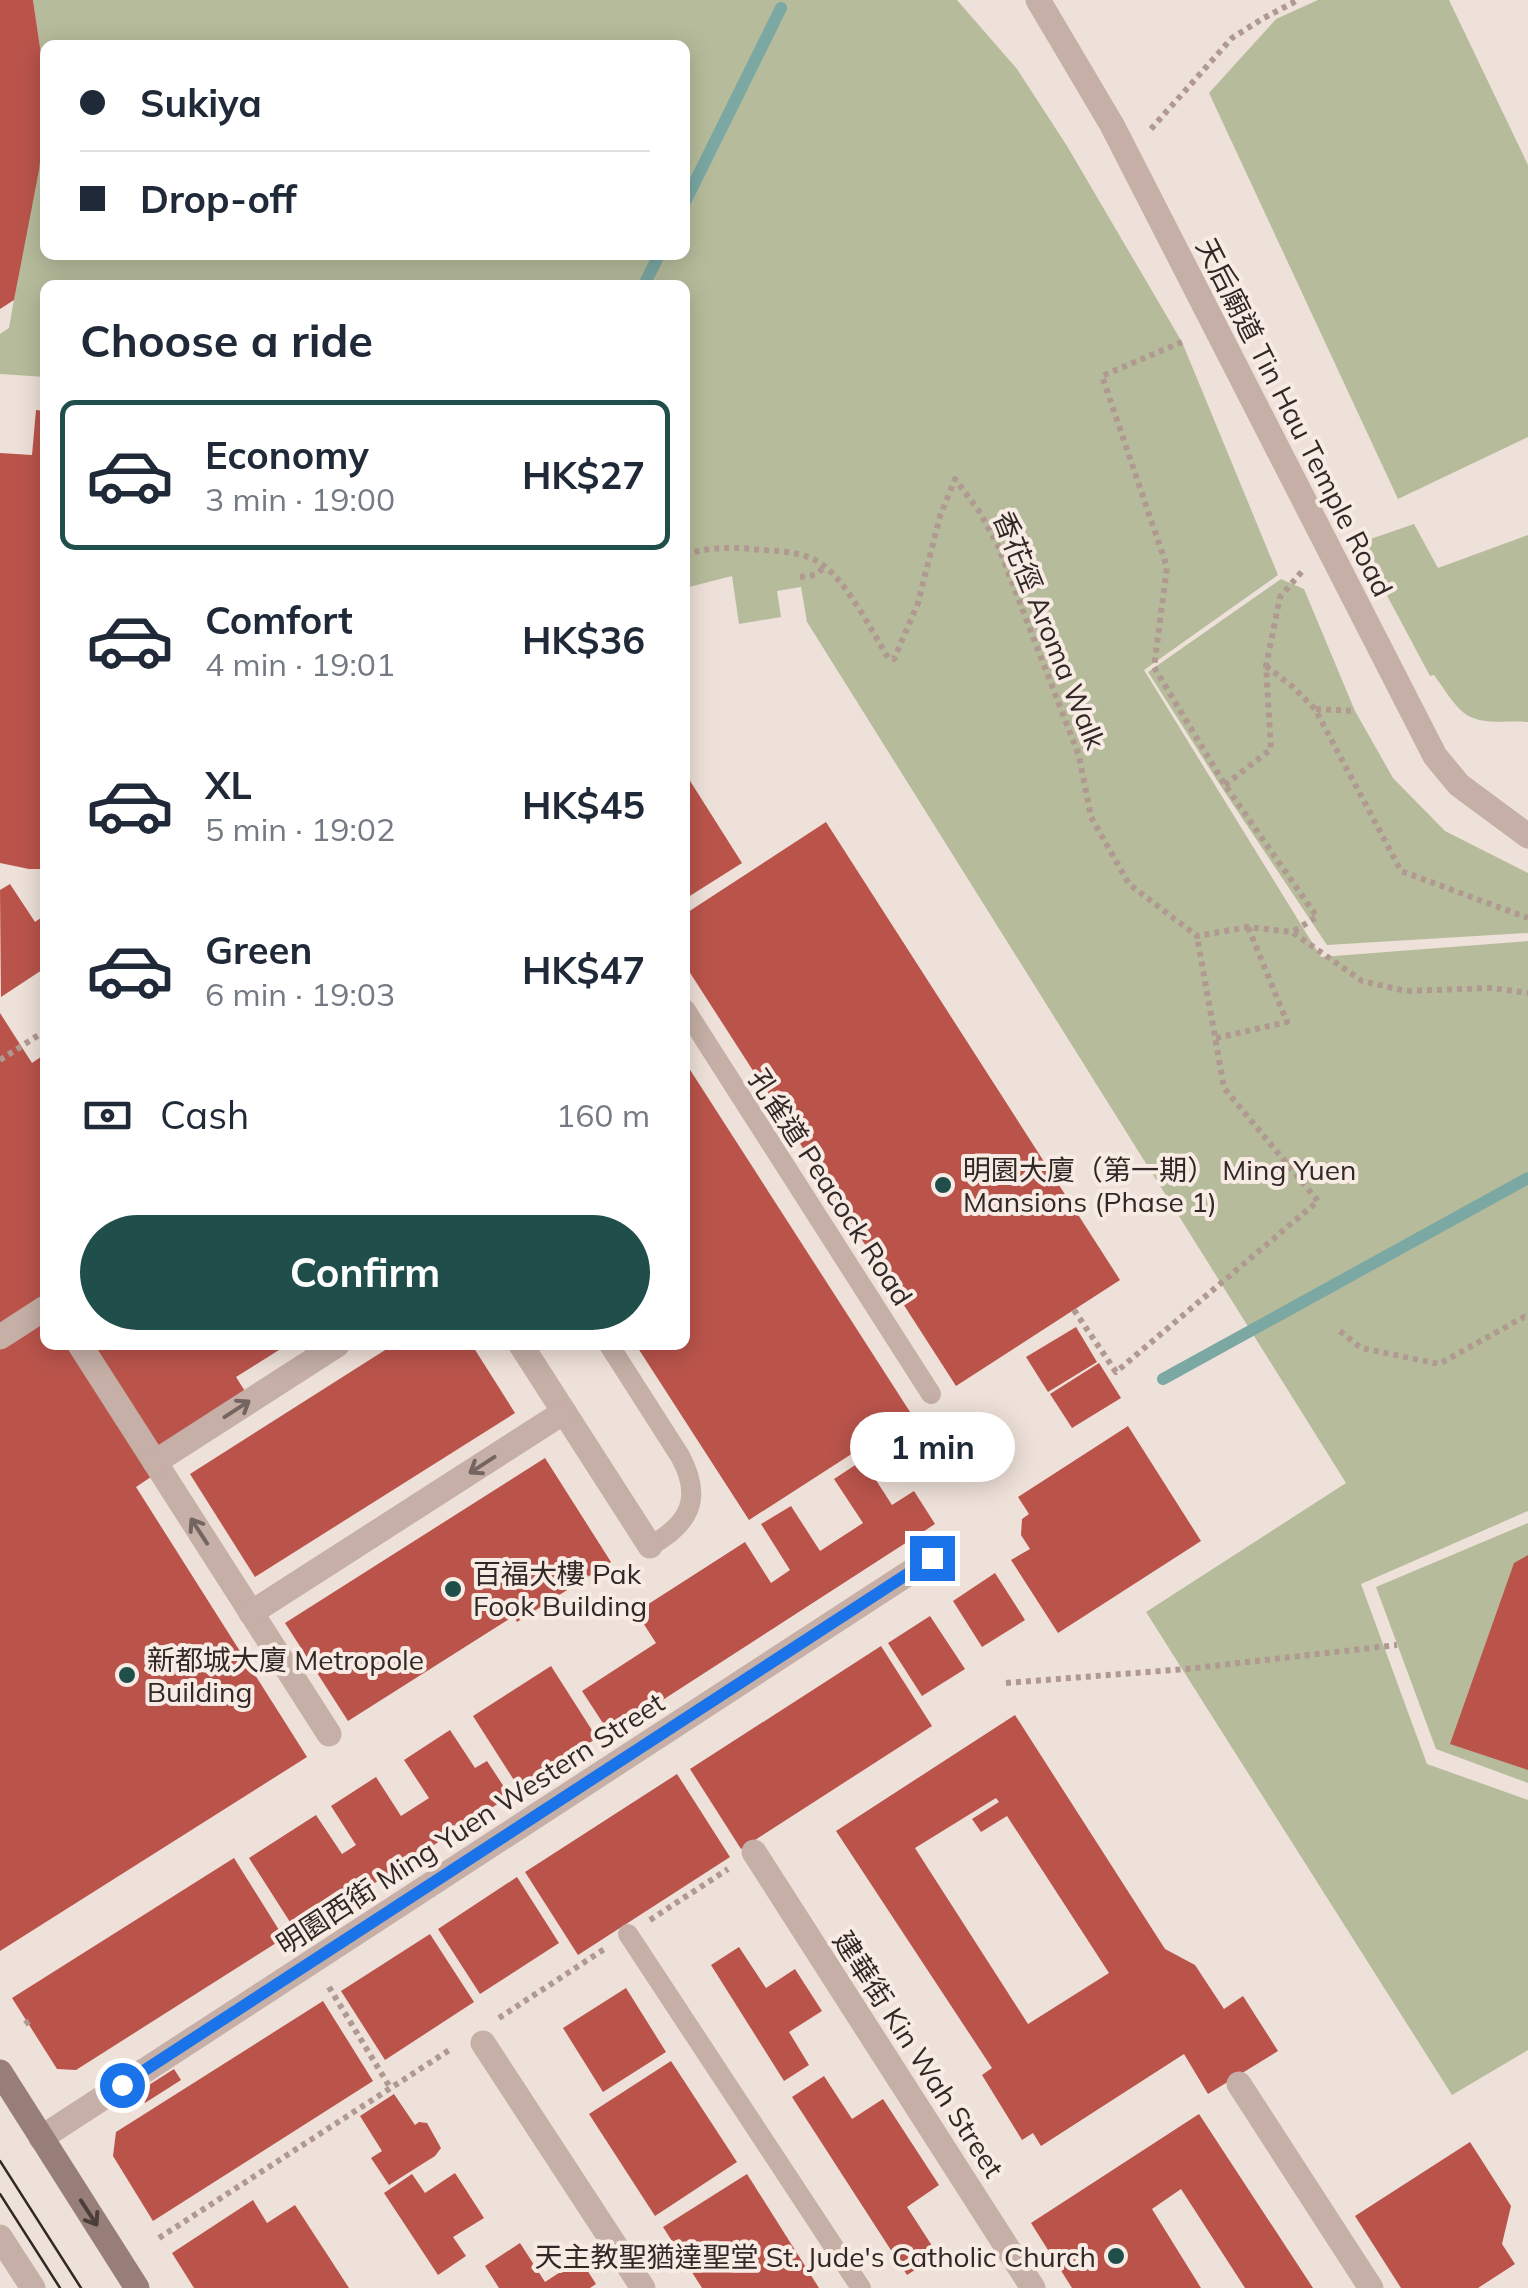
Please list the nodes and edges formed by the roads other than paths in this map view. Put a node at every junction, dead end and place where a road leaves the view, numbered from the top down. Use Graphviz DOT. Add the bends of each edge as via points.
graph roads {
  1 [pos="1038,0"];
  2 [pos="1528,836"];
  3 [pos="690,1017"];
  4 [pos="40,1311"];
  5 [pos="0,1337"];
  6 [pos="83,1350"];
  7 [pos="329,1350"];
  8 [pos="524,1350"];
  9 [pos="612,1350"];
  10 [pos="931,1394"];
  11 [pos="564,1412"];
  12 [pos="155,1462"];
  13 [pos="650,1546"];
  14 [pos="932,1558"];
  15 [pos="252,1613"];
  16 [pos="328,1734"];
  17 [pos="754,1852"];
  18 [pos="628,1934"];
  19 [pos="474,2041"];
  20 [pos="0,2072"];
  21 [pos="1239,2084"];
  22 [pos="1244,2121"];
  23 [pos="41,2138"];
  24 [pos="0,2236"];
  25 [pos="32,2288"];
  26 [pos="138,2288"];
  27 [pos="643,2288"];
  28 [pos="861,2288"];
  29 [pos="1033,2288"];
  30 [pos="1353,2288"];
  31 [pos="1372,2288"];
  1 -- 2 [label="street, 天后廟道 Tin Hau Temple Road" via="1112,125 1435,756 1460,785"];
  3 -- 10 [label="lane, 孔雀道 Peacock Road"];
  4 -- 5 [label="street"];
  6 -- 12 [label="street"];
  12 -- 7 [label="street, one-way"];
  8 -- 11 [label="street"];
  9 -- 13 [label="lane" via="689,1472 690,1507 682,1523"];
  11 -- 13 [label="street"];
  11 -- 15 [label="street, one-way"];
  15 -- 12 [label="street, one-way"];
  14 -- 23 [label="street, 明園西街 Ming Yuen Western Street"];
  15 -- 16 [label="street"];
  17 -- 29 [label="street, 建華街 Kin Wah Street"];
  18 -- 28 [label="lane"];
  19 -- 27 [label="street"];
  20 -- 23 [label="main road"];
  21 -- 31 [label="street"];
  22 -- 30 [label="street"];
  23 -- 26 [label="main road, one-way"];
  24 -- 25 [label="street"];
}
